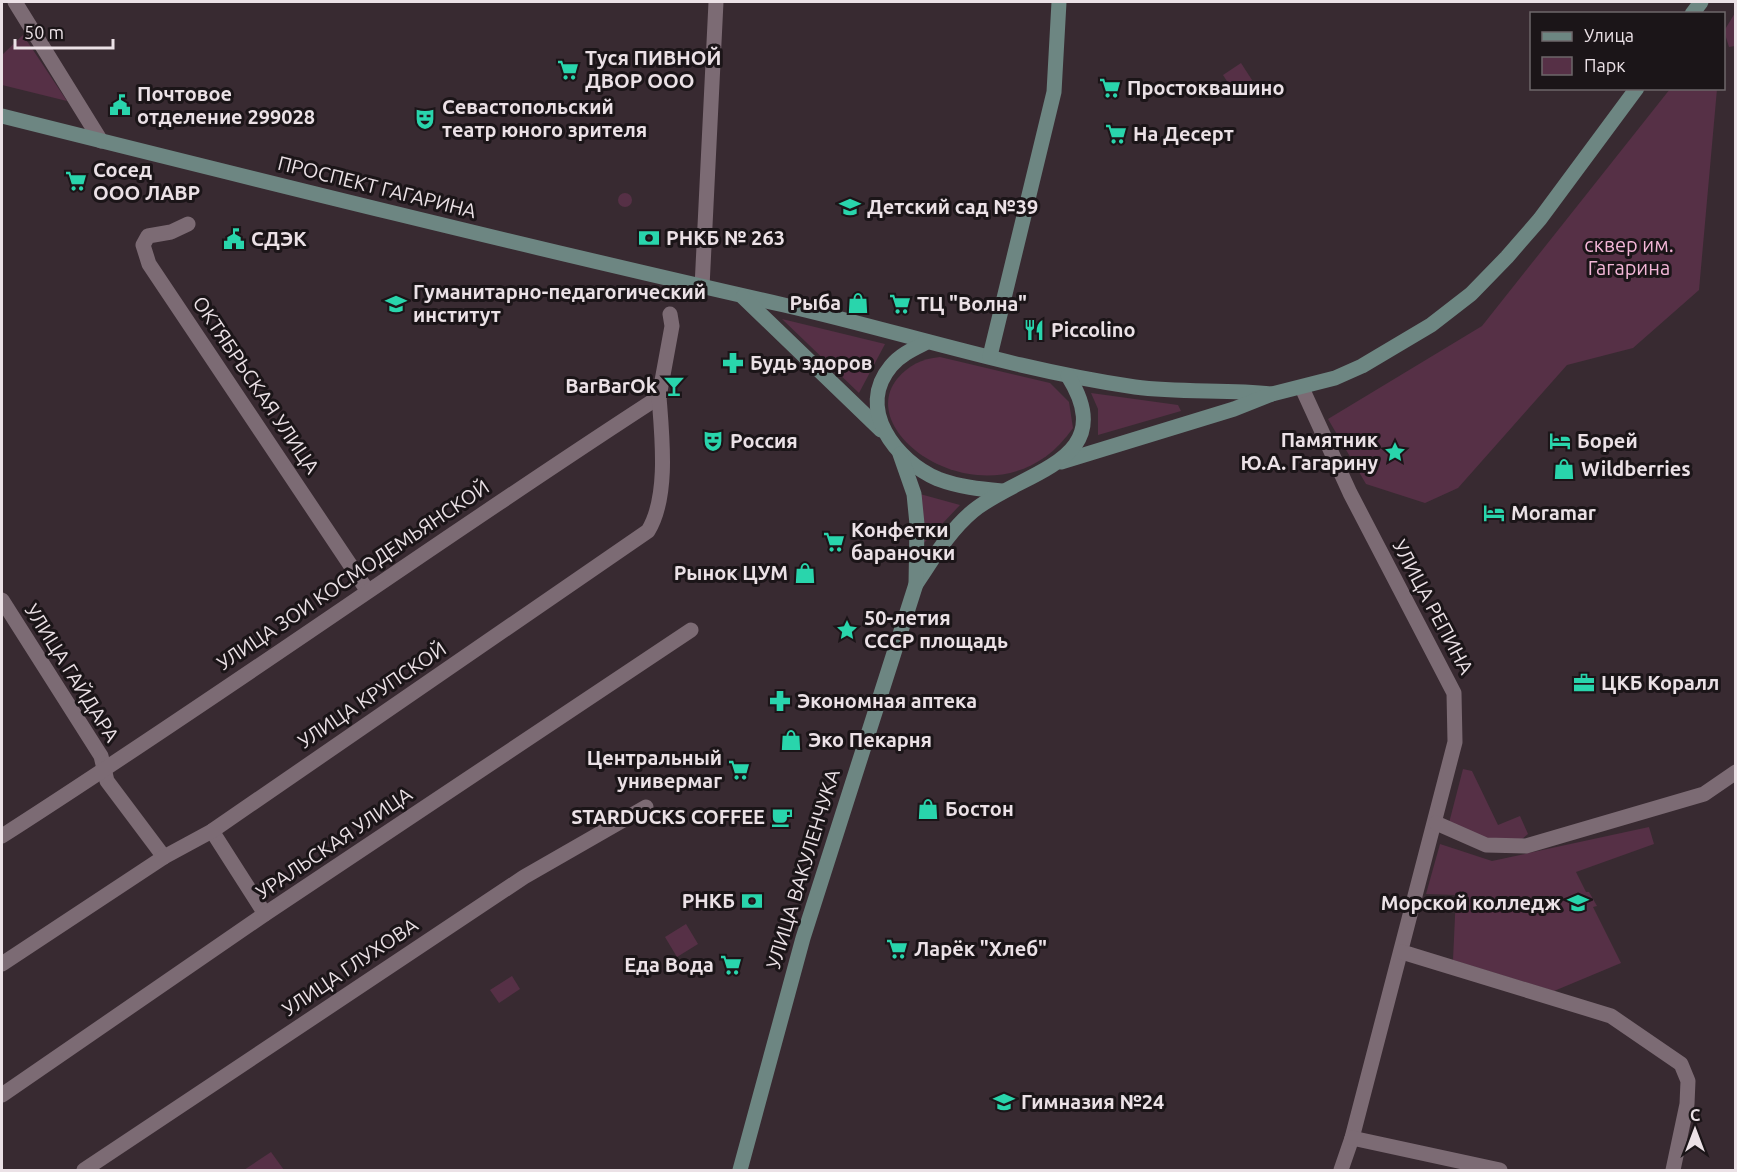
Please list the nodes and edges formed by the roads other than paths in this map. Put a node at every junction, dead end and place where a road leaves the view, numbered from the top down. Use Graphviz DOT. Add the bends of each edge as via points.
graph roads {
  1 [pos="15,2"];
  2 [pos="716,2"];
  3 [pos="1059,2"];
  4 [pos="1636,90"];
  5 [pos="2,116"];
  6 [pos="101,141"];
  7 [pos="188,225"];
  8 [pos="702,287"];
  9 [pos="743,297"];
  10 [pos="670,314"];
  11 [pos="925,343"];
  12 [pos="990,356"];
  13 [pos="1068,376"];
  14 [pos="1302,388"];
  15 [pos="1272,394"];
  16 [pos="659,397"];
  17 [pos="885,434"];
  18 [pos="900,454"];
  19 [pos="1061,462"];
  20 [pos="1002,491"];
  21 [pos="916,584"];
  22 [pos="367,590"];
  23 [pos="2,600"];
  24 [pos="691,630"];
  25 [pos="104,770"];
  26 [pos="1736,772"];
  27 [pos="646,807"];
  28 [pos="1436,824"];
  29 [pos="212,831"];
  30 [pos="2,836"];
  31 [pos="164,857"];
  32 [pos="265,914"];
  33 [pos="1402,952"];
  34 [pos="2,964"];
  35 [pos="2,1095"];
  36 [pos="1352,1138"];
  37 [pos="84,1170"];
  38 [pos="740,1170"];
  39 [pos="1341,1170"];
  40 [pos="1500,1170"];
  41 [pos="1673,1170"];
  1 -- 6 [label="street"];
  2 -- 8 [label="street"];
  3 -- 12 [label="main road" via="1054,92"];
  4 -- 14 [label="main road" via="1540,219 1471,294 1431,325 1362,366"];
  5 -- 6 [label="main road, ПРОСПЕКТ ГАГАРИНА"];
  6 -- 8 [label="main road, ПРОСПЕКТ ГАГАРИНА"];
  7 -- 22 [label="street, ОКТЯБРЬСКАЯ УЛИЦА" via="148,236 143,245 149,264"];
  8 -- 9 [label="main road, ПРОСПЕКТ ГАГАРИНА"];
  9 -- 11 [label="main road, ПРОСПЕКТ ГАГАРИНА"];
  9 -- 17 [label="main road"];
  10 -- 16 [label="street" via="672,326"];
  11 -- 12 [label="main road"];
  11 -- 17 [label="main road" via="904,354 884,376 877,404"];
  12 -- 13 [label="main road"];
  13 -- 15 [label="main road" via="1139,387"];
  13 -- 19 [label="main road" via="1081,397 1084,420 1077,444"];
  14 -- 15 [label="main road"];
  14 -- 28 [label="street, УЛИЦА РЕПИНА" via="1352,498 1454,693 1455,742"];
  15 -- 19 [label="main road"];
  16 -- 22 [label="street, УЛИЦА ЗОИ КОСМОДЕМЬЯНСКОЙ"];
  16 -- 29 [label="street, УЛИЦА КРУПСКОЙ" via="664,448 655,519 648,531"];
  17 -- 18 [label="main road"];
  18 -- 20 [label="main road" via="939,479 969,488"];
  18 -- 21 [label="main road, УЛИЦА ВАКУЛЕНЧУКА" via="914,494"];
  19 -- 20 [label="main road"];
  20 -- 21 [label="main road, УЛИЦА ВАКУЛЕНЧУКА" via="952,531"];
  21 -- 38 [label="main road, УЛИЦА ВАКУЛЕНЧУКА" via="803,938"];
  22 -- 25 [label="street, УЛИЦА ЗОИ КОСМОДЕМЬЯНСКОЙ"];
  23 -- 25 [label="street, УЛИЦА ГАЙДАРА" via="101,756"];
  24 -- 32 [label="street, УРАЛЬСКАЯ УЛИЦА"];
  25 -- 30 [label="street, УЛИЦА ЗОИ КОСМОДЕМЬЯНСКОЙ"];
  25 -- 31 [label="street, УЛИЦА ГАЙДАРА" via="106,781"];
  26 -- 28 [label="street" via="1704,794 1526,846 1486,845"];
  27 -- 37 [label="street, УЛИЦА ГЛУХОВА" via="525,877"];
  28 -- 33 [label="street, УЛИЦА РЕПИНА"];
  29 -- 31 [label="street, УЛИЦА КРУПСКОЙ"];
  29 -- 32 [label="street"];
  31 -- 34 [label="street, УЛИЦА КРУПСКОЙ"];
  32 -- 35 [label="street, УРАЛЬСКАЯ УЛИЦА"];
  33 -- 36 [label="street, УЛИЦА РЕПИНА"];
  33 -- 41 [label="street" via="1611,1016 1681,1064 1688,1081 1687,1104"];
  36 -- 39 [label="street, УЛИЦА РЕПИНА"];
  36 -- 40 [label="street"];
}
